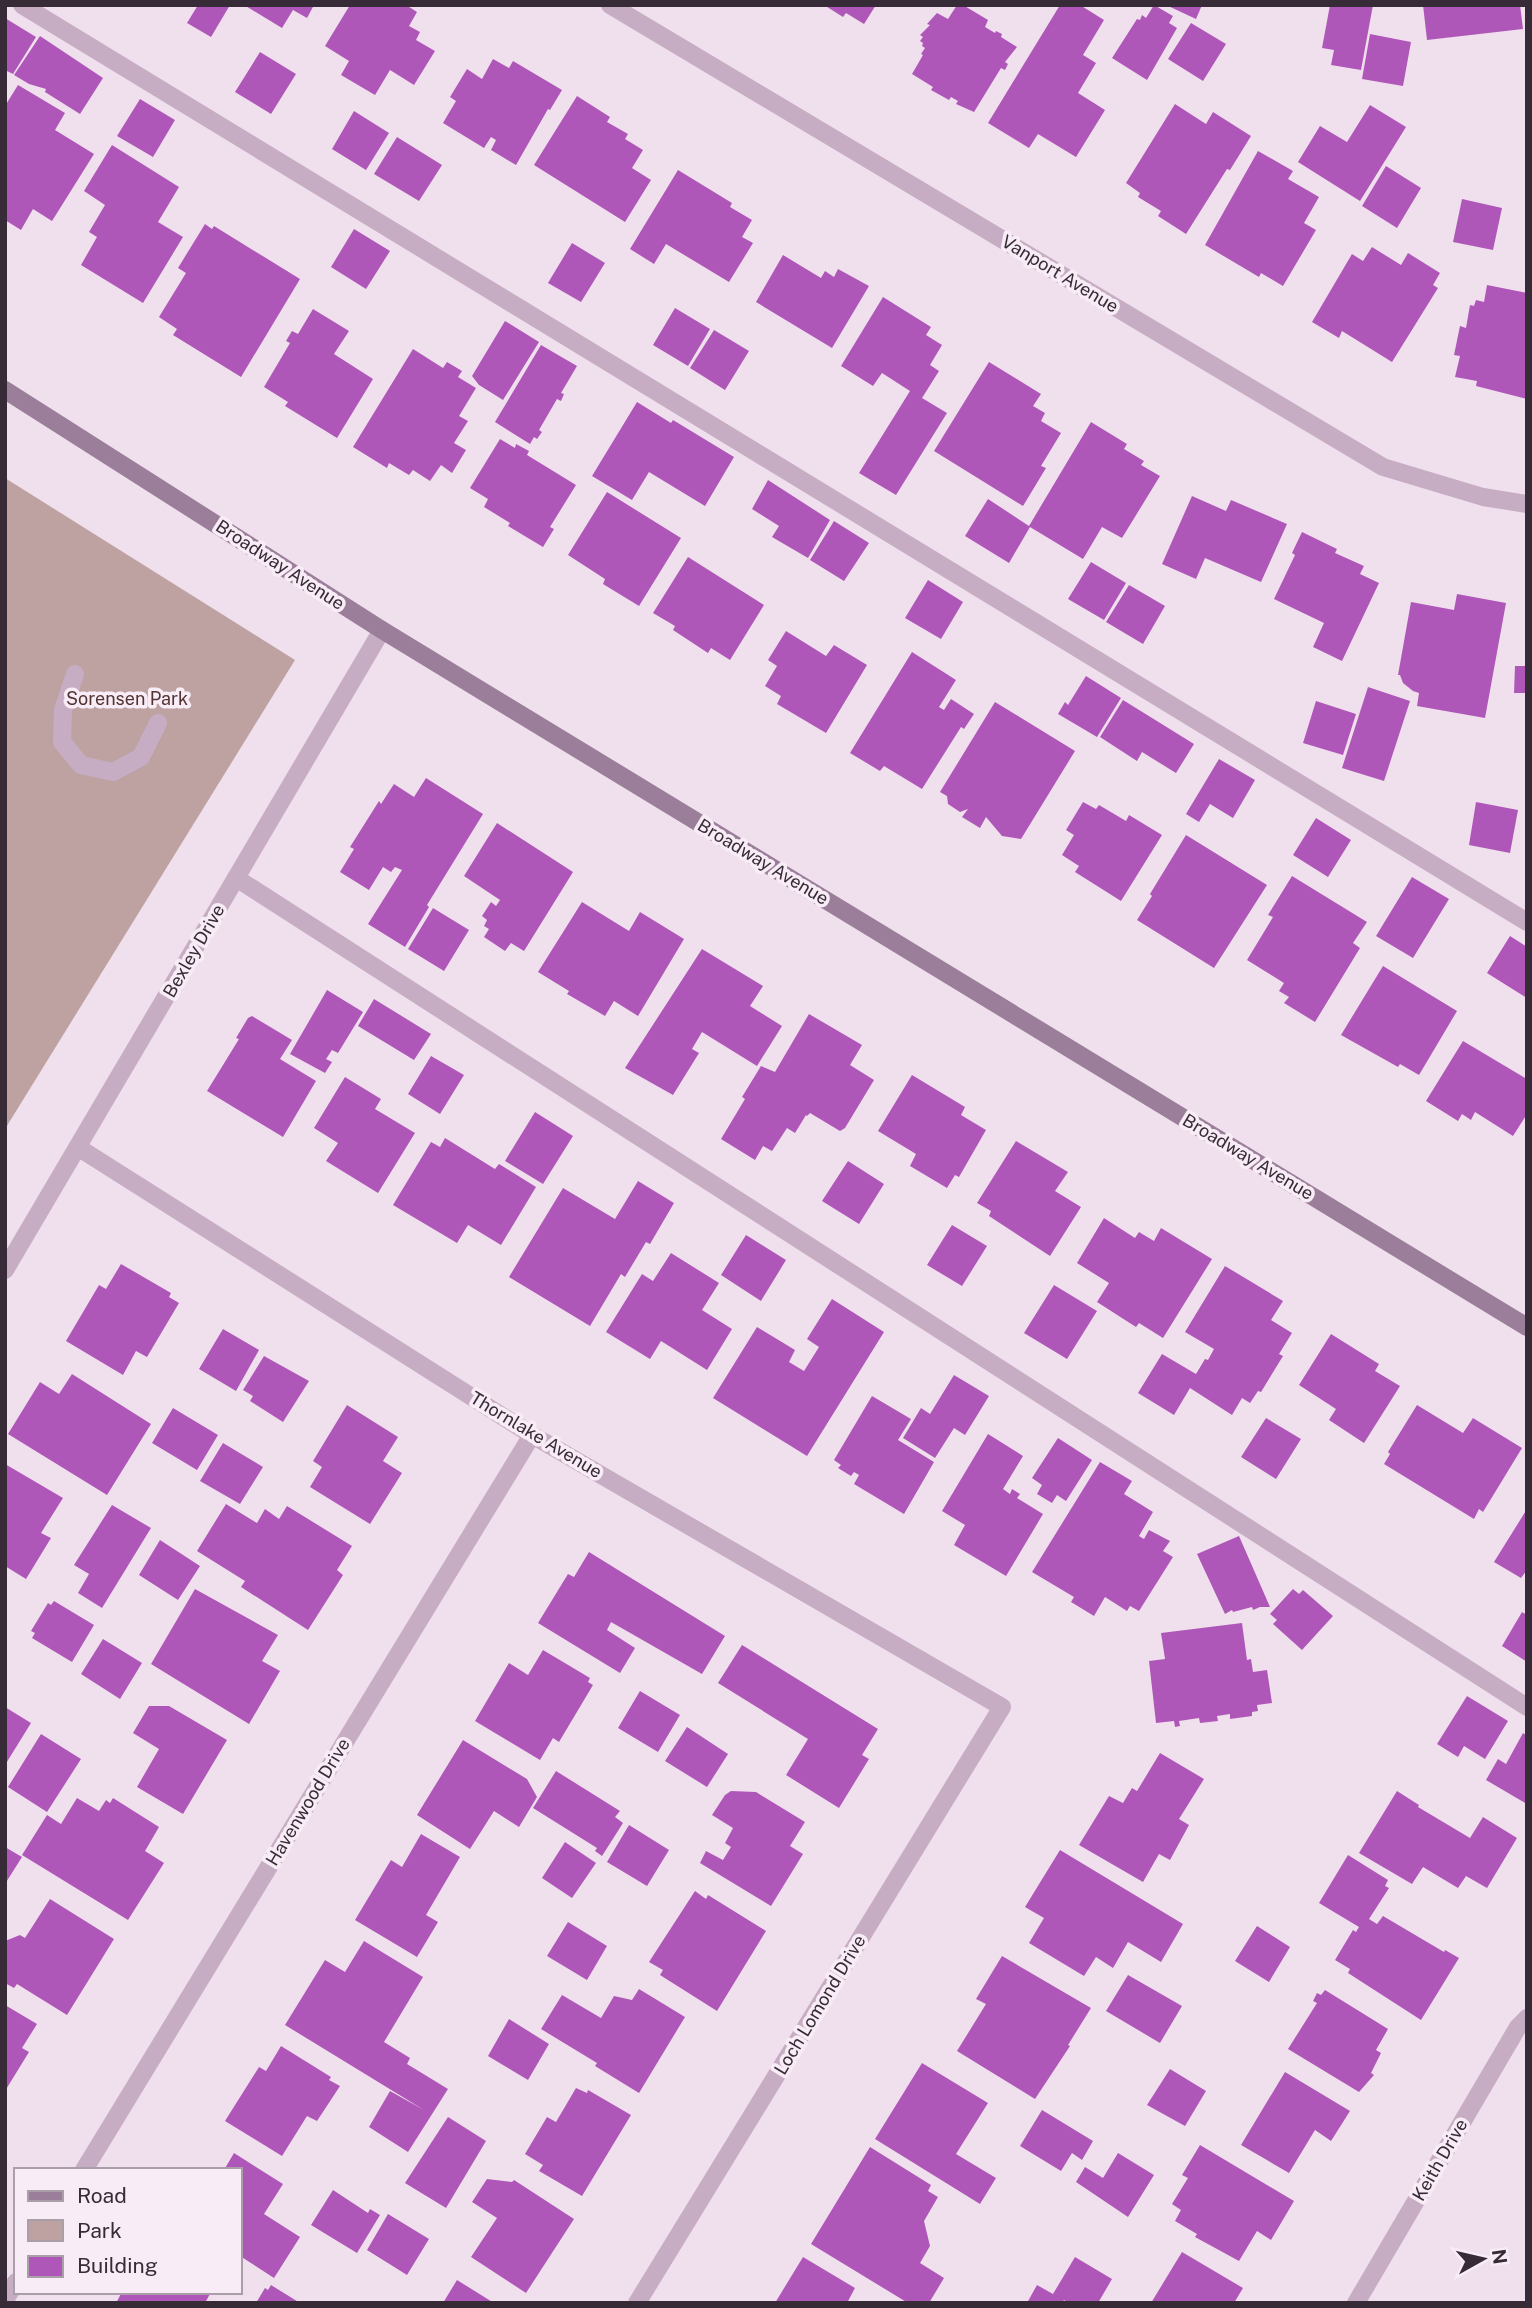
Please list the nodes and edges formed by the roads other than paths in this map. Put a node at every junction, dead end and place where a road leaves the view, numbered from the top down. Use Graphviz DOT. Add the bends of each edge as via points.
graph roads {
  1 [pos="22,5"];
  2 [pos="610,5"];
  3 [pos="5,390"];
  4 [pos="1527,504"];
  5 [pos="382,630"];
  6 [pos="75,674"];
  7 [pos="158,723"];
  8 [pos="236,878"];
  9 [pos="1527,922"];
  10 [pos="79,1148"];
  11 [pos="5,1270"];
  12 [pos="1527,1327"];
  13 [pos="532,1435"];
  14 [pos="1002,1707"];
  15 [pos="1527,1707"];
  16 [pos="1527,2018"];
  17 [pos="85,2168"];
  18 [pos="637,2303"];
  19 [pos="1356,2303"];
  1 -- 9 [label="street"];
  2 -- 4 [label="street, Vanport Avenue" via="1383,467 1483,497"];
  3 -- 5 [label="street, Broadway Avenue"];
  5 -- 8 [label="street, Bexley Drive"];
  5 -- 12 [label="street, Broadway Avenue"];
  6 -- 7 [label="street" via="63,710 62,742 81,765 113,772 141,757"];
  8 -- 10 [label="street, Bexley Drive"];
  8 -- 15 [label="street"];
  10 -- 11 [label="street, Bexley Drive"];
  10 -- 13 [label="street, Thornlake Avenue"];
  13 -- 14 [label="street, Thornlake Avenue"];
  13 -- 17 [label="street, Havenwood Drive"];
  14 -- 18 [label="street, Loch Lomond Drive"];
  16 -- 19 [label="street, Keith Drive"];
}
